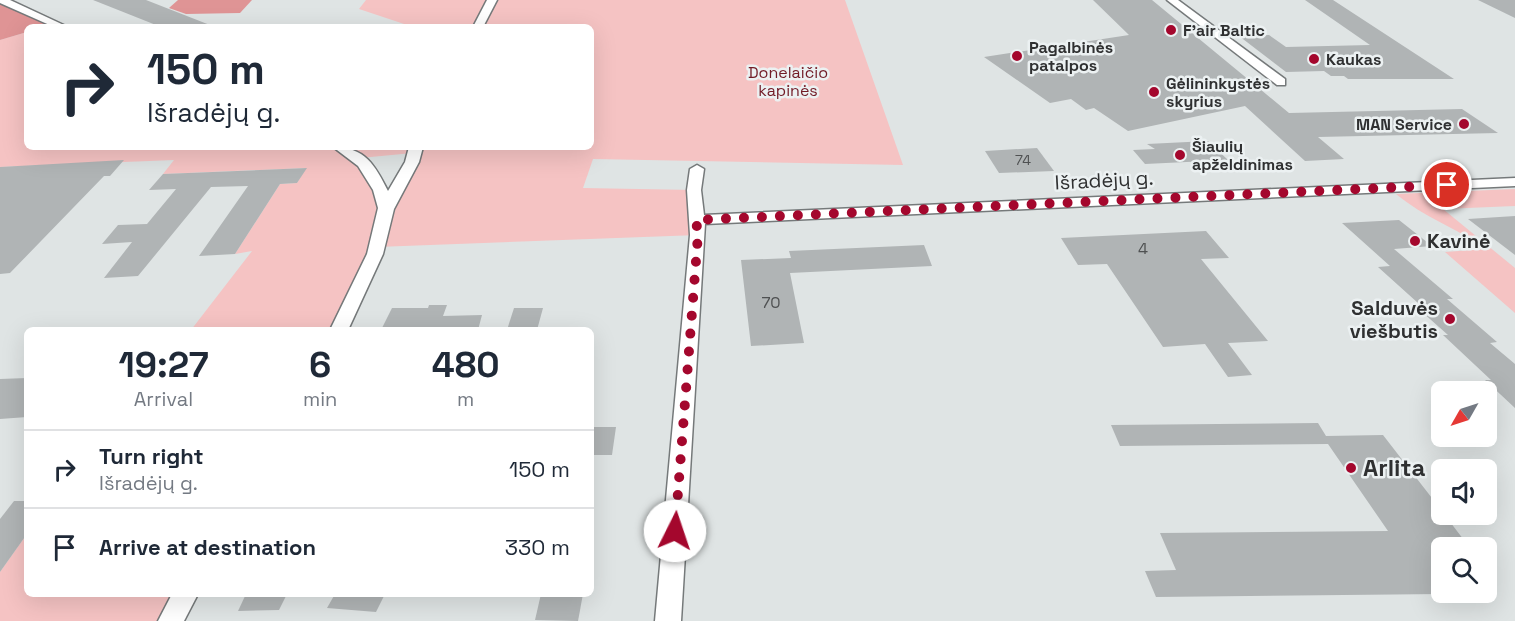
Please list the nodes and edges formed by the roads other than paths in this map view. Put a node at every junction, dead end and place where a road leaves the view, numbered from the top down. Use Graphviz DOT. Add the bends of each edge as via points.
graph roads {
  1 [pos="2,0"];
  2 [pos="492,0"];
  3 [pos="1172,0"];
  4 [pos="56,24"];
  5 [pos="480,24"];
  6 [pos="1281,82"];
  7 [pos="345,150"];
  8 [pos="415,150"];
  9 [pos="698,169"];
  10 [pos="1515,182"];
  11 [pos="387,207"];
  12 [pos="696,220"];
  13 [pos="341,327"];
  14 [pos="183,597"];
  15 [pos="171,621"];
  16 [pos="668,621"];
  1 -- 4 [label="street"];
  2 -- 5 [label="street"];
  3 -- 6 [label="street"];
  7 -- 11 [label="street" via="359,158"];
  8 -- 11 [label="street"];
  9 -- 12 [label="street" via="694,190"];
  10 -- 12 [label="street, Išradėjų g."];
  11 -- 13 [label="street" via="360,292"];
  12 -- 16 [label="street" via="698,235"];
  14 -- 15 [label="street"];
}
